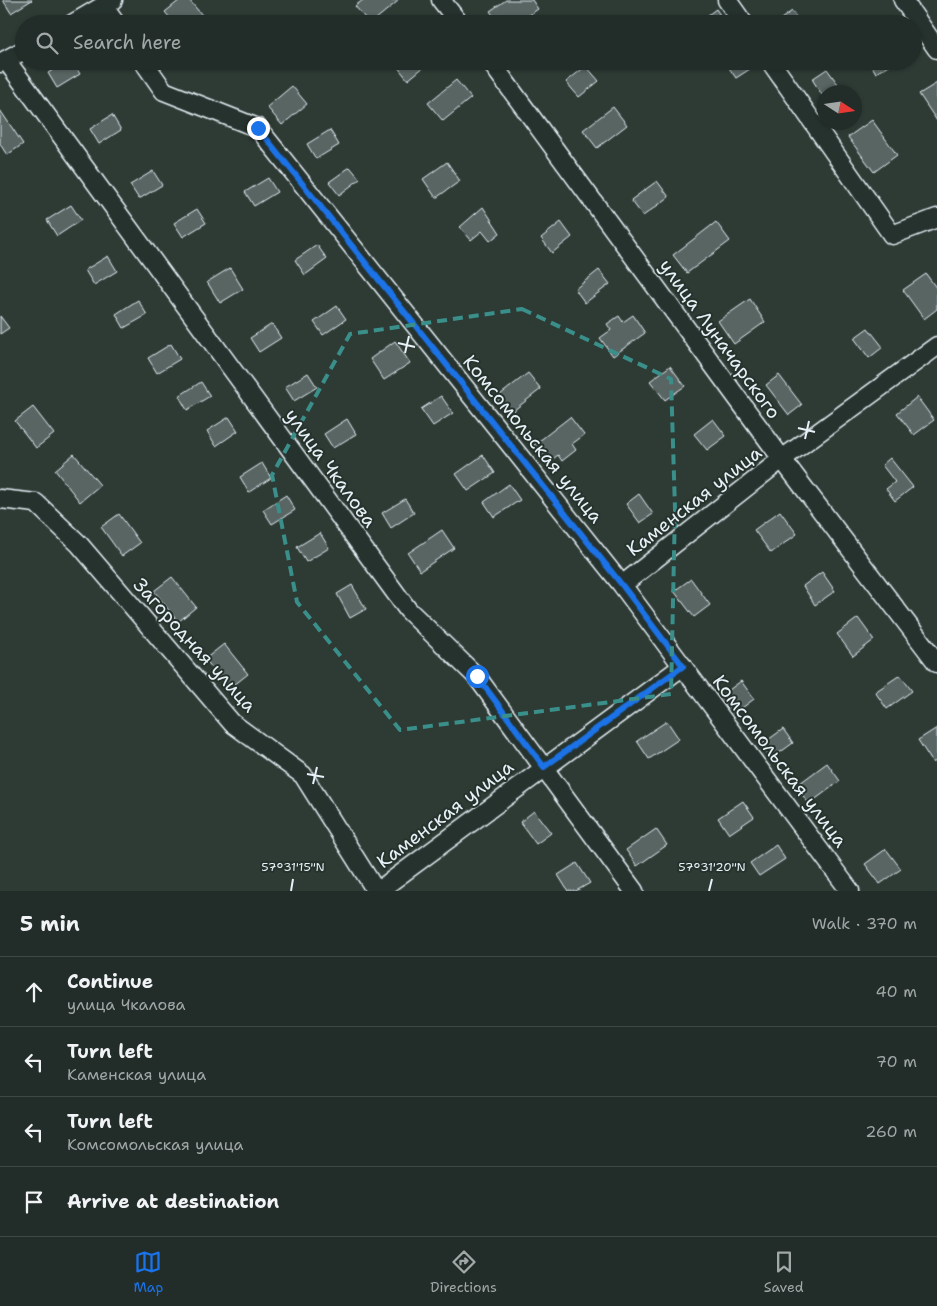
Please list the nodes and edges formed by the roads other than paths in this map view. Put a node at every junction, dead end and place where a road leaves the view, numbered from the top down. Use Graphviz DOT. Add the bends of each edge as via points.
graph roads {
  1 [pos="441,0"];
  2 [pos="727,0"];
  3 [pos="903,0"];
  4 [pos="109,3"];
  5 [pos="88,15"];
  6 [pos="113,15"];
  7 [pos="453,15"];
  8 [pos="738,15"];
  9 [pos="913,15"];
  10 [pos="922,27"];
  11 [pos="937,49"];
  12 [pos="15,55"];
  13 [pos="3,62"];
  14 [pos="149,70"];
  15 [pos="497,70"];
  16 [pos="776,70"];
  17 [pos="937,218"];
  18 [pos="937,346"];
  19 [pos="782,459"];
  20 [pos="0,499"];
  21 [pos="622,585"];
  22 [pos="937,663"];
  23 [pos="683,666"];
  24 [pos="544,767"];
  25 [pos="377,891"];
  26 [pos="634,891"];
  27 [pos="850,891"];
  1 -- 7 [label="street"];
  2 -- 8 [label="street"];
  3 -- 9 [label="street"];
  4 -- 5 [label="street"];
  4 -- 6 [label="street"];
  10 -- 11 [label="street"];
  12 -- 13 [label="street"];
  13 -- 24 [label="street, улица Чкалова" via="408,610 477,676"];
  14 -- 21 [label="street, Комсомольская улица" via="164,91 258,128"];
  15 -- 19 [label="street, улица Луначарского"];
  16 -- 17 [label="street" via="892,235"];
  18 -- 19 [label="street, Каменская улица"];
  19 -- 21 [label="street, Каменская улица"];
  19 -- 22 [label="street, улица Луначарского"];
  20 -- 25 [label="street, Загородная улица" via="36,503 79,544 232,723 304,775"];
  21 -- 23 [label="street, Комсомольская улица"];
  23 -- 24 [label="street, Каменская улица"];
  23 -- 27 [label="street, Комсомольская улица"];
  24 -- 25 [label="street, Каменская улица"];
  24 -- 26 [label="street, улица Чкалова"];
}
